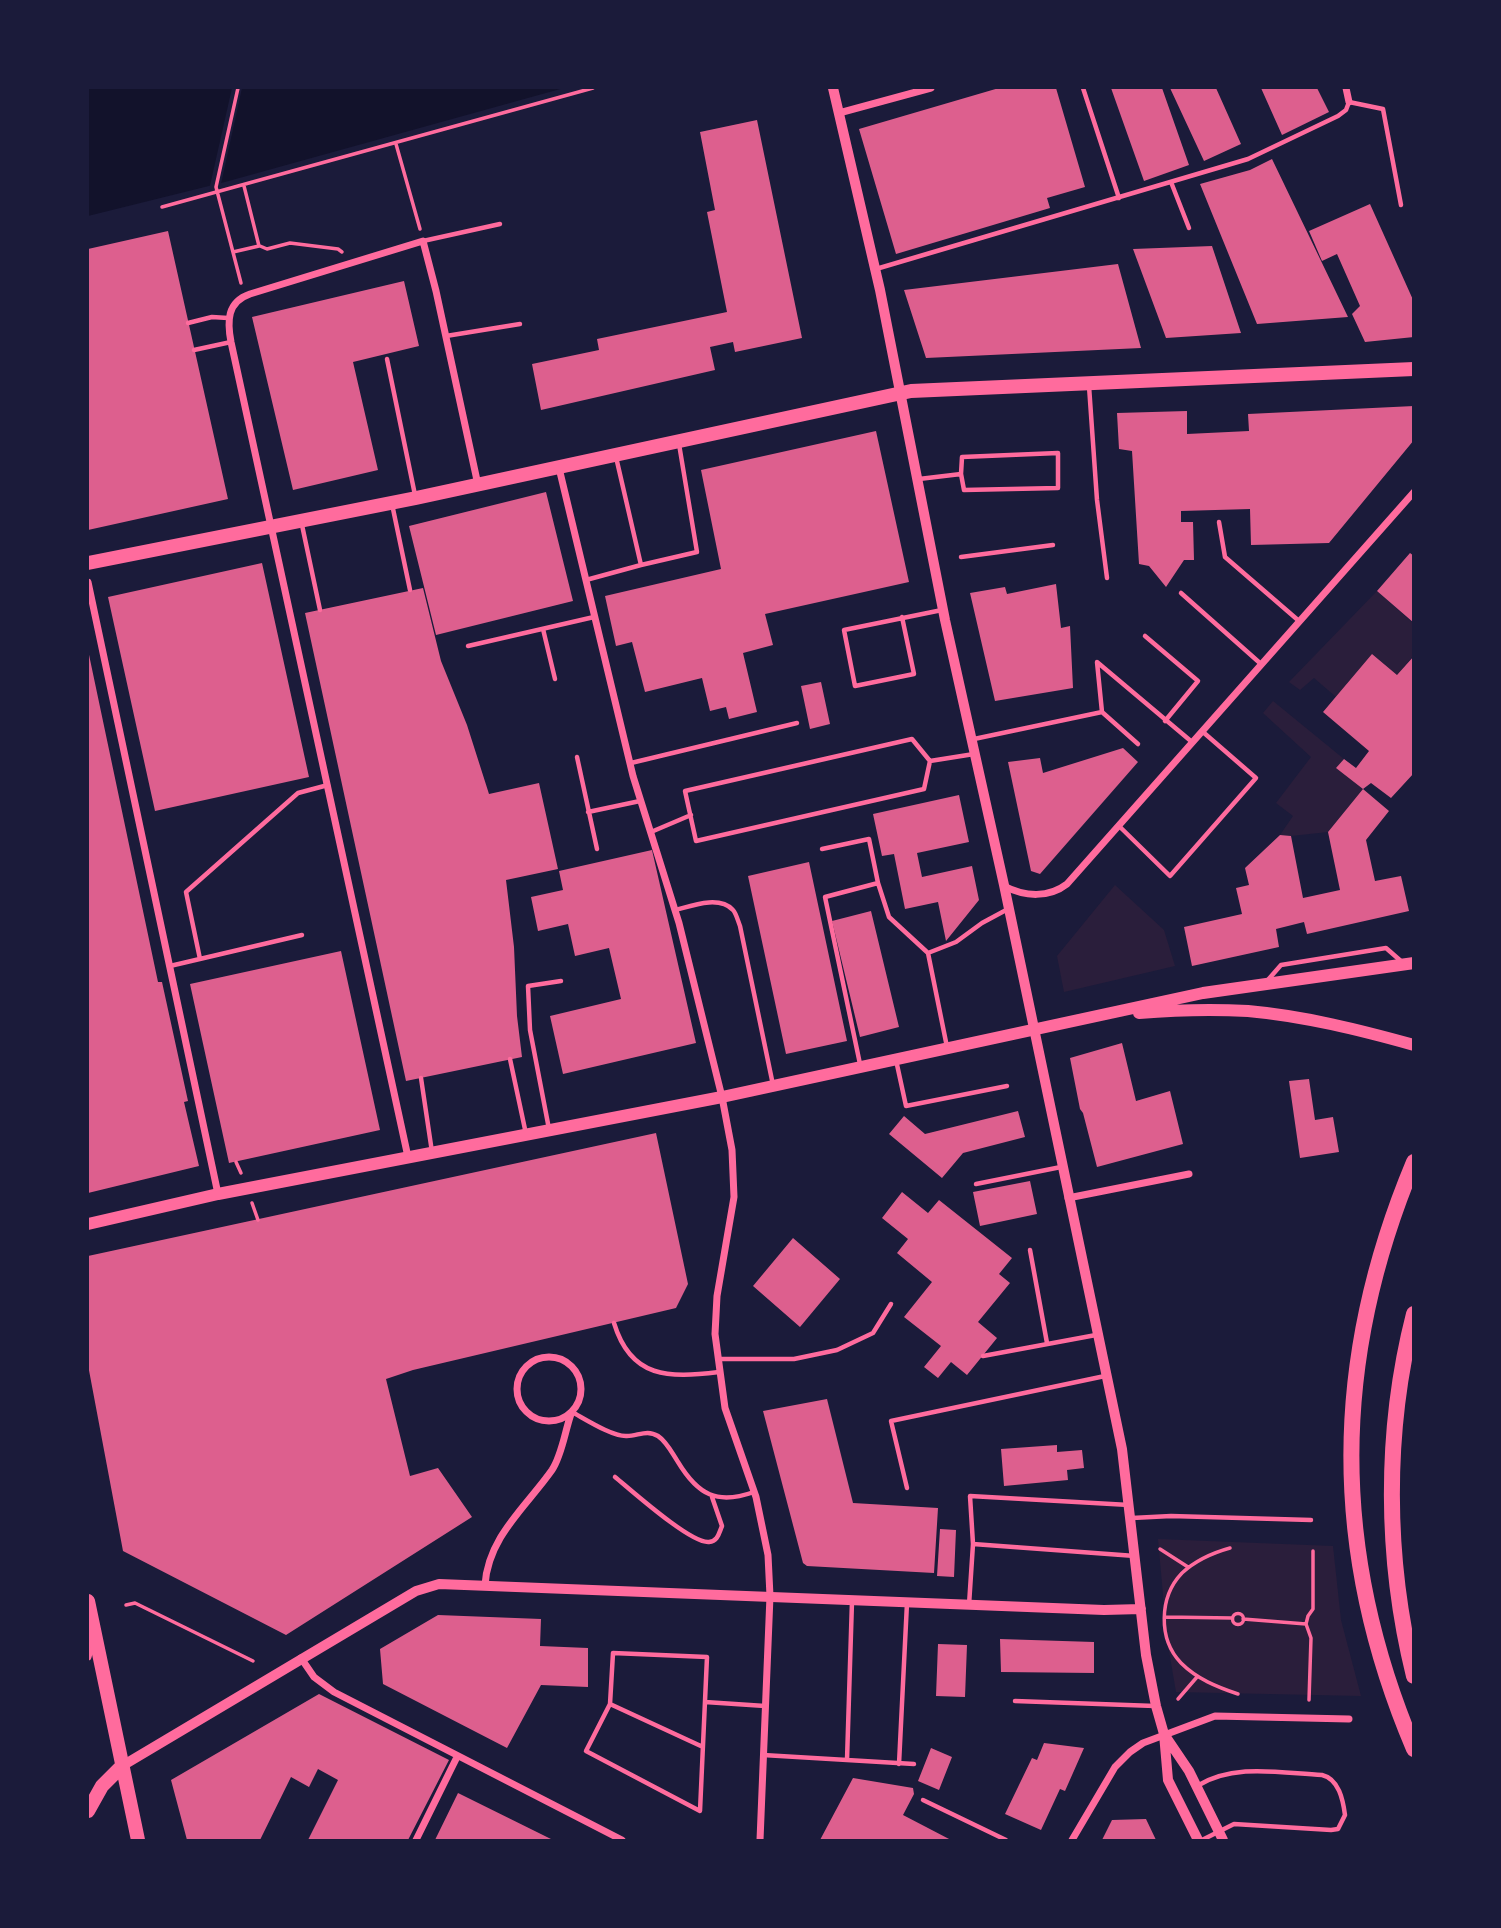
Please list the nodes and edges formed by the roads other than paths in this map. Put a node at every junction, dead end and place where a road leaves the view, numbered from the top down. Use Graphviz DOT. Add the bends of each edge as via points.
graph roads {
  1 [pos="833,88"];
  2 [pos="931,88"];
  3 [pos="1083,88"];
  4 [pos="1346,88"];
  5 [pos="1349,102"];
  6 [pos="839,113"];
  7 [pos="1171,182"];
  8 [pos="1119,198"];
  9 [pos="1401,205"];
  10 [pos="500,224"];
  11 [pos="1189,228"];
  12 [pos="423,241"];
  13 [pos="875,269"];
  14 [pos="228,318"];
  15 [pos="188,323"];
  16 [pos="520,324"];
  17 [pos="446,336"];
  18 [pos="231,342"];
  19 [pos="194,350"];
  20 [pos="387,359"];
  21 [pos="1413,369"];
  22 [pos="1089,382"];
  23 [pos="901,392"];
  24 [pos="679,441"];
  25 [pos="616,455"];
  26 [pos="559,468"];
  27 [pos="961,474"];
  28 [pos="918,479"];
  29 [pos="478,485"];
  30 [pos="1413,492"];
  31 [pos="416,498"];
  32 [pos="392,503"];
  33 [pos="301,521"];
  34 [pos="1219,522"];
  35 [pos="272,527"];
  36 [pos="1053,545"];
  37 [pos="961,557"];
  38 [pos="88,563"];
  39 [pos="641,565"];
  40 [pos="1107,578"];
  41 [pos="586,580"];
  42 [pos="88,582"];
  43 [pos="410,590"];
  44 [pos="1181,593"];
  45 [pos="320,610"];
  46 [pos="943,610"];
  47 [pos="595,616"];
  48 [pos="902,617"];
  49 [pos="1300,621"];
  50 [pos="543,629"];
  51 [pos="1145,635"];
  52 [pos="468,646"];
  53 [pos="1261,665"];
  54 [pos="555,679"];
  55 [pos="1102,712"];
  56 [pos="1165,721"];
  57 [pos="797,723"];
  58 [pos="1203,731"];
  59 [pos="972,739"];
  60 [pos="1193,742"];
  61 [pos="1138,744"];
  62 [pos="975,754"];
  63 [pos="577,757"];
  64 [pos="930,761"];
  65 [pos="630,763"];
  66 [pos="328,785"];
  67 [pos="640,801"];
  68 [pos="589,812"];
  69 [pos="691,816"];
  70 [pos="1119,826"];
  71 [pos="651,832"];
  72 [pos="597,849"];
  73 [pos="822,849"];
  74 [pos="878,883"];
  75 [pos="1004,885"];
  76 [pos="1009,909"];
  77 [pos="676,910"];
  78 [pos="302,935"];
  79 [pos="928,953"];
  80 [pos="200,958"];
  81 [pos="1410,964"];
  82 [pos="170,965"];
  83 [pos="561,981"];
  84 [pos="1265,983"];
  85 [pos="1094,1016"];
  86 [pos="1033,1029"];
  87 [pos="1413,1045"];
  88 [pos="947,1048"];
  89 [pos="510,1059"];
  90 [pos="896,1059"];
  91 [pos="861,1067"];
  92 [pos="421,1078"];
  93 [pos="774,1086"];
  94 [pos="1007,1086"];
  95 [pos="722,1097"];
  96 [pos="550,1130"];
  97 [pos="526,1135"];
  98 [pos="432,1153"];
  99 [pos="408,1157"];
  100 [pos="1413,1162"];
  101 [pos="1062,1167"];
  102 [pos="1189,1174"];
  103 [pos="976,1184"];
  104 [pos="218,1194"];
  105 [pos="1068,1198"];
  106 [pos="88,1224"];
  107 [pos="1030,1250"];
  108 [pos="891,1304"];
  109 [pos="1413,1314"];
  110 [pos="614,1323"];
  111 [pos="1097,1334"];
  112 [pos="1047,1343"];
  113 [pos="983,1356"];
  114 [pos="718,1359"];
  115 [pos="719,1372"];
  116 [pos="1106,1376"];
  117 [pos="571,1412"];
  118 [pos="615,1476"];
  119 [pos="907,1488"];
  120 [pos="754,1492"];
  121 [pos="712,1496"];
  122 [pos="1130,1505"];
  123 [pos="1131,1518"];
  124 [pos="1311,1520"];
  125 [pos="973,1544"];
  126 [pos="1136,1556"];
  127 [pos="485,1585"];
  128 [pos="770,1596"];
  129 [pos="852,1600"];
  130 [pos="88,1601"];
  131 [pos="907,1602"];
  132 [pos="969,1605"];
  133 [pos="1141,1609"];
  134 [pos="93,1628"];
  135 [pos="88,1657"];
  136 [pos="301,1658"];
  137 [pos="1413,1675"];
  138 [pos="1015,1701"];
  139 [pos="705,1702"];
  140 [pos="610,1704"];
  141 [pos="765,1706"];
  142 [pos="1156,1706"];
  143 [pos="1349,1719"];
  144 [pos="1164,1734"];
  145 [pos="703,1747"];
  146 [pos="1413,1749"];
  147 [pos="763,1755"];
  148 [pos="457,1757"];
  149 [pos="847,1760"];
  150 [pos="899,1764"];
  151 [pos="914,1764"];
  152 [pos="122,1766"];
  153 [pos="1196,1787"];
  154 [pos="923,1800"];
  155 [pos="88,1811"];
  156 [pos="1220,1836"];
  157 [pos="138,1840"];
  158 [pos="416,1840"];
  159 [pos="619,1840"];
  160 [pos="760,1840"];
  161 [pos="1006,1840"];
  162 [pos="1072,1840"];
  163 [pos="1200,1840"];
  1 -- 6 [label="street"];
  2 -- 6 [label="street"];
  3 -- 8 [label="lane"];
  4 -- 5 [label="street"];
  5 -- 7 [label="lane" via="1338,116 1248,159"];
  5 -- 9 [label="lane" via="1383,109"];
  6 -- 13 [label="street"];
  7 -- 8 [label="lane"];
  7 -- 11 [label="lane"];
  8 -- 13 [label="lane"];
  10 -- 12 [label="lane"];
  12 -- 14 [label="street" via="244,296"];
  12 -- 17 [label="street"];
  13 -- 23 [label="street"];
  14 -- 15 [label="lane"];
  14 -- 18 [label="street"];
  16 -- 17 [label="lane"];
  17 -- 29 [label="street"];
  18 -- 19 [label="lane"];
  18 -- 35 [label="street"];
  20 -- 31 [label="lane"];
  21 -- 22 [label="main road"];
  22 -- 23 [label="main road"];
  22 -- 40 [label="lane"];
  23 -- 24 [label="main road"];
  23 -- 28 [label="street"];
  24 -- 25 [label="main road"];
  24 -- 39 [label="lane" via="697,552"];
  25 -- 26 [label="main road"];
  25 -- 39 [label="lane"];
  26 -- 29 [label="main road"];
  26 -- 41 [label="street"];
  27 -- 27 [label="lane" via="964,490 1058,488 1058,453 962,457"];
  27 -- 28 [label="lane"];
  28 -- 46 [label="street"];
  29 -- 31 [label="main road"];
  30 -- 49 [label="street"];
  31 -- 32 [label="main road"];
  32 -- 33 [label="main road"];
  32 -- 43 [label="lane"];
  33 -- 35 [label="main road"];
  33 -- 45 [label="lane"];
  34 -- 49 [label="lane" via="1225,557"];
  35 -- 38 [label="main road"];
  35 -- 66 [label="street"];
  36 -- 37 [label="lane"];
  39 -- 41 [label="lane"];
  41 -- 47 [label="street"];
  42 -- 82 [label="street"];
  44 -- 53 [label="lane"];
  46 -- 48 [label="lane"];
  46 -- 59 [label="street"];
  47 -- 50 [label="lane"];
  47 -- 65 [label="street"];
  48 -- 48 [label="lane" via="844,630 855,686 914,674"];
  49 -- 53 [label="street"];
  50 -- 52 [label="lane"];
  50 -- 54 [label="lane"];
  51 -- 56 [label="lane" via="1198,681"];
  53 -- 58 [label="street"];
  55 -- 56 [label="lane" via="1097,662"];
  55 -- 59 [label="lane"];
  55 -- 61 [label="lane"];
  56 -- 60 [label="lane"];
  57 -- 65 [label="lane"];
  58 -- 60 [label="street"];
  58 -- 70 [label="lane" via="1256,778 1170,876"];
  59 -- 62 [label="street"];
  60 -- 70 [label="street"];
  62 -- 64 [label="lane"];
  62 -- 75 [label="street"];
  63 -- 68 [label="lane"];
  64 -- 69 [label="lane" via="912,739 685,791"];
  64 -- 69 [label="lane" via="924,789 696,841"];
  65 -- 67 [label="street"];
  66 -- 80 [label="lane" via="298,793 186,892"];
  66 -- 99 [label="street"];
  67 -- 68 [label="lane"];
  67 -- 71 [label="street"];
  68 -- 72 [label="lane"];
  69 -- 71 [label="lane"];
  70 -- 75 [label="street" via="1061,889 1038,894"];
  71 -- 77 [label="street"];
  73 -- 74 [label="lane" via="869,839"];
  74 -- 79 [label="lane" via="889,917"];
  74 -- 91 [label="lane" via="825,897"];
  75 -- 76 [label="street"];
  76 -- 79 [label="lane" via="956,942"];
  76 -- 86 [label="street"];
  77 -- 93 [label="lane" via="709,903 733,910"];
  77 -- 95 [label="street"];
  78 -- 80 [label="lane"];
  79 -- 88 [label="lane"];
  80 -- 82 [label="lane"];
  81 -- 84 [label="main road"];
  81 -- 84 [label="lane" via="1386,948 1281,965"];
  82 -- 104 [label="street"];
  83 -- 96 [label="lane" via="528,986 530,1030"];
  84 -- 85 [label="main road"];
  85 -- 86 [label="main road"];
  85 -- 87 [label="main road" via="1251,1012 1345,1027"];
  86 -- 88 [label="main road"];
  86 -- 101 [label="street"];
  88 -- 90 [label="main road"];
  89 -- 97 [label="lane"];
  90 -- 91 [label="main road"];
  90 -- 94 [label="lane" via="906,1106"];
  91 -- 93 [label="main road"];
  92 -- 98 [label="lane"];
  93 -- 95 [label="main road"];
  95 -- 96 [label="main road"];
  95 -- 114 [label="street" via="734,1182 717,1296"];
  96 -- 97 [label="main road"];
  97 -- 98 [label="main road"];
  98 -- 99 [label="main road"];
  99 -- 104 [label="main road"];
  100 -- 146 [label="highway" via="1385,1237 1367,1306 1350,1448 1363,1591 1384,1670"];
  101 -- 103 [label="lane"];
  101 -- 105 [label="street"];
  102 -- 105 [label="street"];
  104 -- 106 [label="main road"];
  105 -- 111 [label="street"];
  107 -- 112 [label="lane"];
  108 -- 114 [label="lane" via="873,1333 837,1350 794,1359"];
  109 -- 137 [label="highway" via="1398,1400 1392,1476 1398,1591"];
  110 -- 115 [label="lane" via="630,1354 652,1370 681,1376"];
  111 -- 112 [label="lane"];
  111 -- 116 [label="street"];
  112 -- 113 [label="lane"];
  114 -- 115 [label="street"];
  115 -- 120 [label="street" via="729,1421"];
  116 -- 119 [label="lane" via="891,1421"];
  116 -- 122 [label="street"];
  117 -- 117 [label="street" via="581,1393 570,1365 551,1357 524,1369 517,1388 531,1416 552,1421"];
  117 -- 121 [label="lane" via="618,1435 656,1435 692,1482"];
  117 -- 127 [label="street" via="554,1468 494,1547"];
  118 -- 121 [label="lane" via="685,1533 702,1541 718,1538 723,1526"];
  120 -- 121 [label="lane" via="727,1499"];
  120 -- 128 [label="street" via="768,1555"];
  122 -- 123 [label="street"];
  122 -- 125 [label="lane" via="970,1496"];
  123 -- 124 [label="lane"];
  123 -- 126 [label="street"];
  125 -- 126 [label="lane"];
  125 -- 132 [label="lane"];
  126 -- 133 [label="street"];
  127 -- 128 [label="street"];
  127 -- 136 [label="street" via="439,1584 416,1591"];
  128 -- 129 [label="street"];
  128 -- 141 [label="street"];
  129 -- 131 [label="street"];
  129 -- 149 [label="lane"];
  130 -- 134 [label="main road"];
  131 -- 132 [label="street"];
  131 -- 150 [label="lane"];
  132 -- 133 [label="street"];
  133 -- 142 [label="street"];
  134 -- 135 [label="street"];
  134 -- 152 [label="main road"];
  136 -- 148 [label="street" via="314,1677 334,1692"];
  136 -- 152 [label="street"];
  138 -- 142 [label="lane"];
  139 -- 140 [label="lane" via="707,1657 613,1653"];
  139 -- 141 [label="lane"];
  139 -- 145 [label="lane"];
  140 -- 145 [label="lane"];
  140 -- 145 [label="lane" via="586,1751 700,1811"];
  141 -- 147 [label="street"];
  142 -- 144 [label="street"];
  143 -- 144 [label="street" via="1215,1716"];
  144 -- 153 [label="street"];
  144 -- 162 [label="street" via="1136,1747 1115,1766"];
  144 -- 163 [label="street" via="1168,1780"];
  147 -- 149 [label="lane"];
  147 -- 160 [label="street"];
  148 -- 158 [label="street"];
  148 -- 159 [label="street"];
  149 -- 150 [label="lane"];
  150 -- 151 [label="lane"];
  152 -- 155 [label="main road" via="102,1786"];
  152 -- 157 [label="main road"];
  153 -- 156 [label="street"];
  153 -- 156 [label="lane" via="1232,1772 1322,1775 1331,1777 1344,1807 1338,1829 1234,1824"];
  154 -- 161 [label="lane"];
  156 -- 163 [label="lane"];
}
